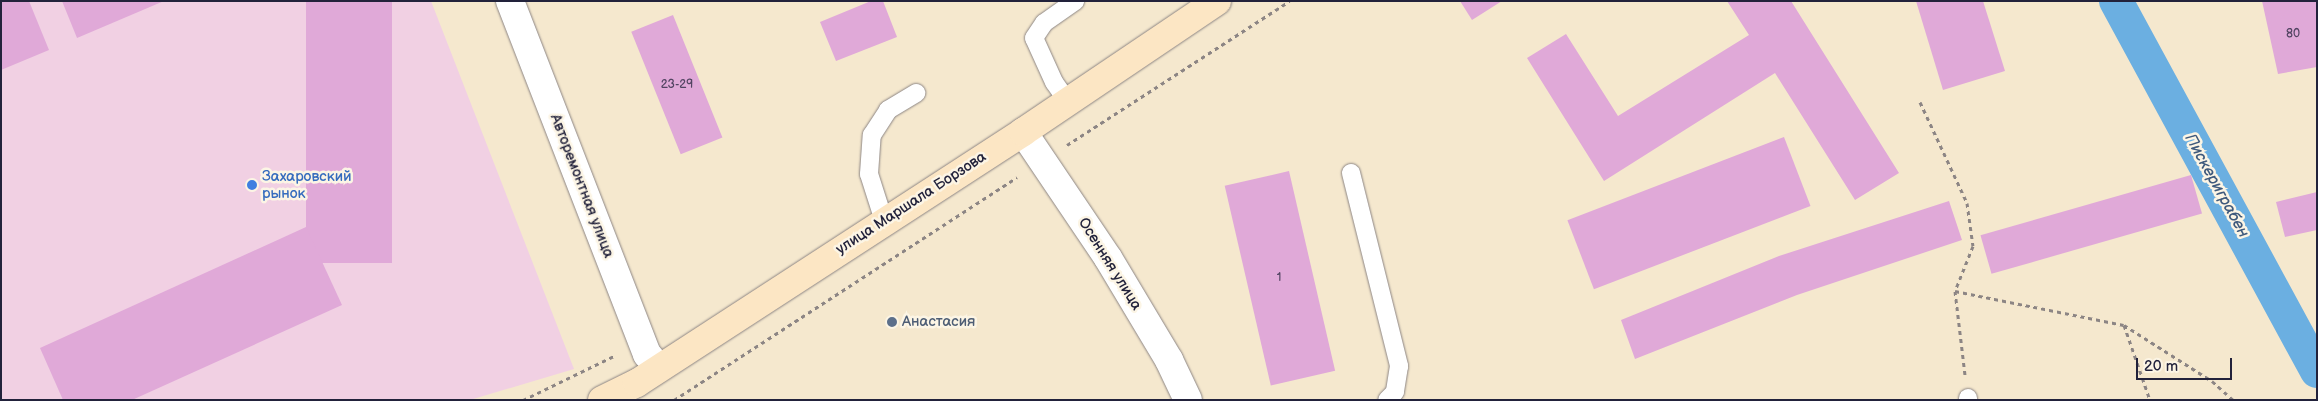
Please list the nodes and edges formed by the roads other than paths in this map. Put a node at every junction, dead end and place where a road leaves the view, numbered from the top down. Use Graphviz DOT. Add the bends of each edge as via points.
graph roads {
  1 [pos="510,1"];
  2 [pos="1075,1"];
  3 [pos="1217,1"];
  4 [pos="916,93"];
  5 [pos="1068,102"];
  6 [pos="1024,132"];
  7 [pos="1351,173"];
  8 [pos="884,220"];
  9 [pos="660,368"];
  10 [pos="602,400"];
  11 [pos="1188,400"];
  12 [pos="1387,400"];
  1 -- 9 [label="street, Авторемонтная улица" via="647,354"];
  2 -- 5 [label="lane" via="1044,23 1034,38 1054,82"];
  3 -- 5 [label="main road, улица Маршала Борзова"];
  4 -- 8 [label="lane" via="888,110 872,135 869,174"];
  5 -- 6 [label="main road, улица Маршала Борзова"];
  6 -- 8 [label="main road, улица Маршала Борзова"];
  6 -- 11 [label="street, Осенняя улица" via="1108,258 1169,360"];
  7 -- 12 [label="lane" via="1399,366 1395,392"];
  8 -- 9 [label="main road, улица Маршала Борзова"];
  9 -- 10 [label="main road, улица Маршала Борзова"];
}
